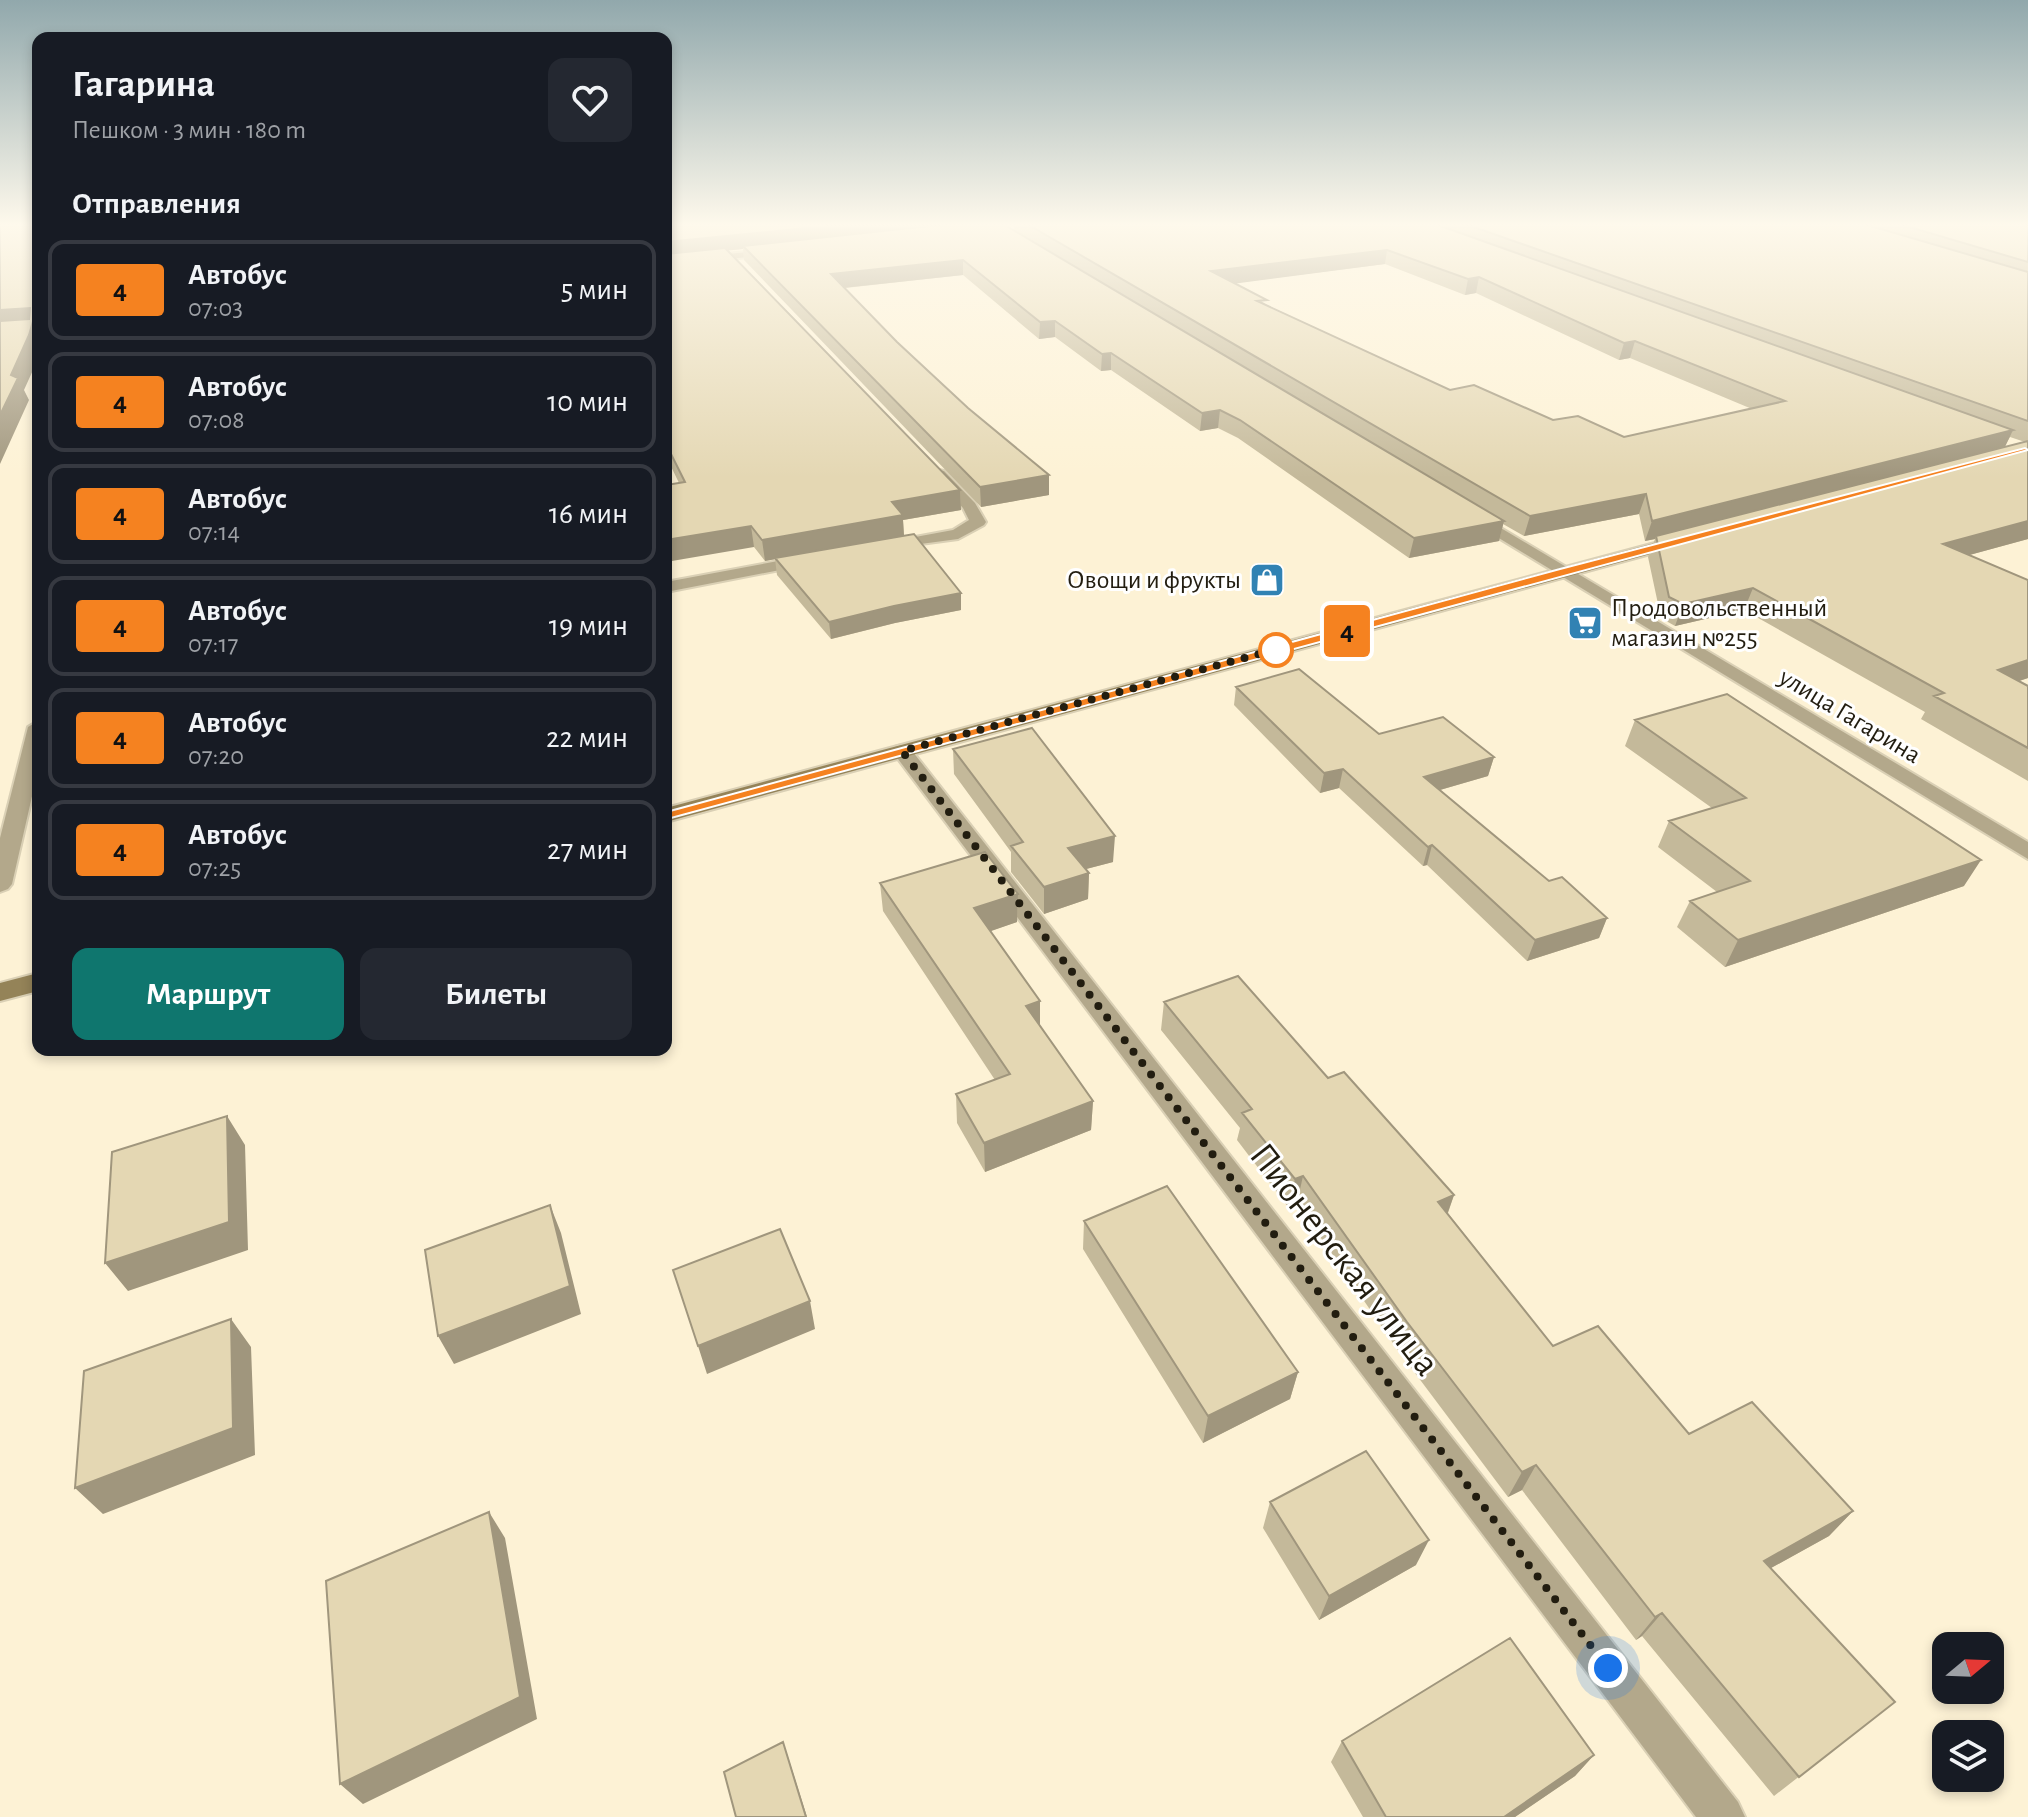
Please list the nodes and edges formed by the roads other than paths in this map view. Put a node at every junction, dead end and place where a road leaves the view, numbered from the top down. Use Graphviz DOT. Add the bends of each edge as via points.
graph roads {
  1 [pos="927,461"];
  2 [pos="1456,506"];
  3 [pos="1702,535"];
  4 [pos="866,550"];
  5 [pos="820,559"];
  6 [pos="1563,571"];
  7 [pos="672,586"];
  8 [pos="902,751"];
  9 [pos="32,752"];
  10 [pos="672,813"];
  11 [pos="2028,852"];
  12 [pos="0,884"];
  13 [pos="32,984"];
  14 [pos="0,992"];
  15 [pos="1723,1817"];
  1 -- 4 [label="street" via="970,506 978,522 958,534"];
  2 -- 6 [label="street, улица Гагарина"];
  3 -- 6 [label="main road"];
  5 -- 7 [label="street"];
  6 -- 8 [label="main road"];
  6 -- 11 [label="street, улица Гагарина"];
  8 -- 10 [label="main road"];
  8 -- 15 [label="street, Пионерская улица"];
  9 -- 12 [label="street"];
  13 -- 14 [label="main road"];
}
